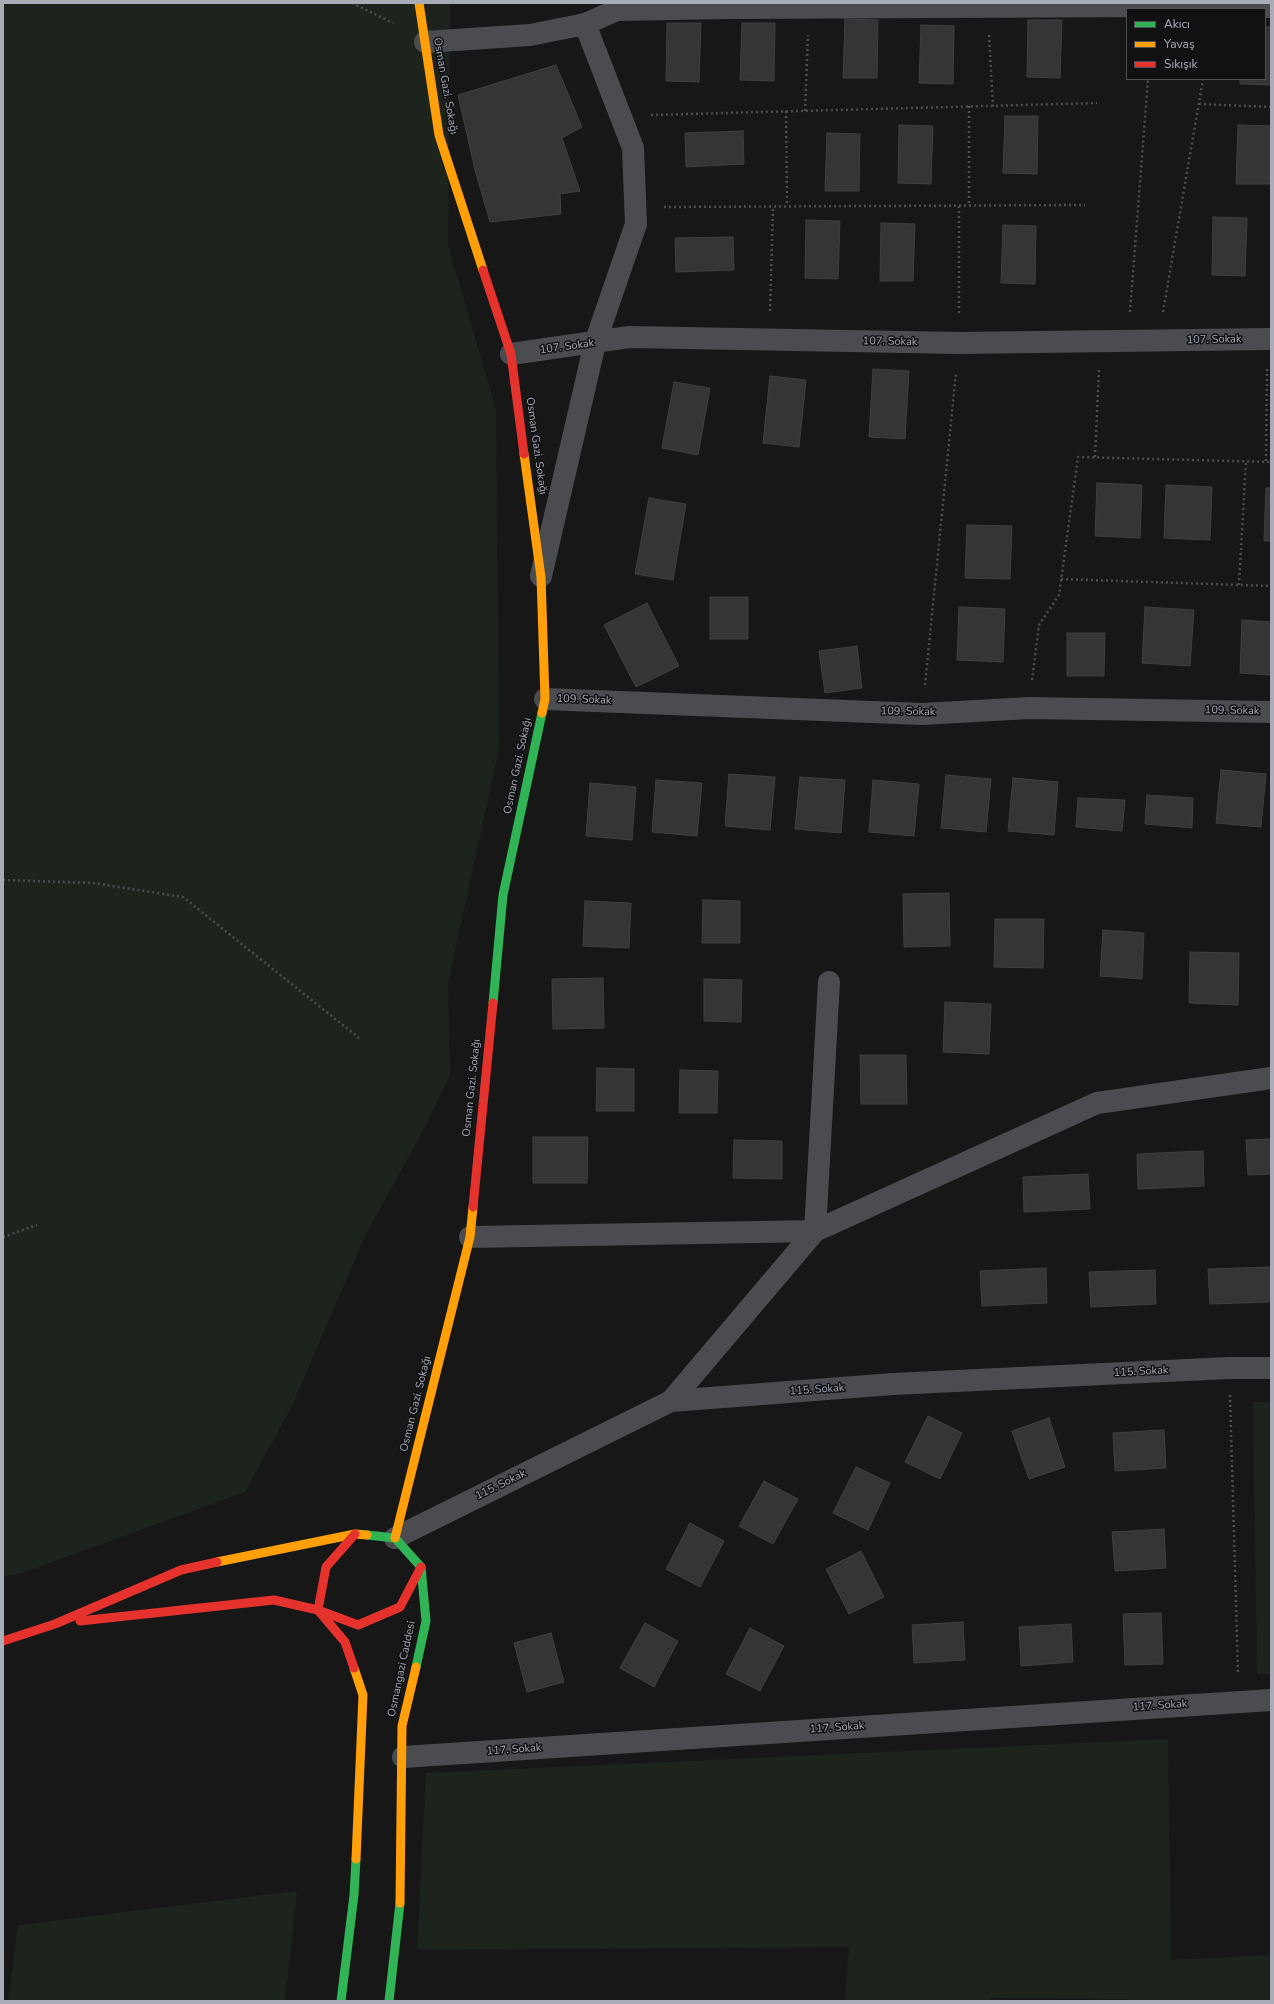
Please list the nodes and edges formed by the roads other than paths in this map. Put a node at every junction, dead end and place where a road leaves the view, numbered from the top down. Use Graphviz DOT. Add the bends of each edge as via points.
graph roads {
  1 [pos="419,3"];
  2 [pos="1271,7"];
  3 [pos="585,24"];
  4 [pos="425,42"];
  5 [pos="1270,339"];
  6 [pos="595,343"];
  7 [pos="511,354"];
  8 [pos="541,577"];
  9 [pos="545,699"];
  10 [pos="1271,712"];
  11 [pos="829,982"];
  12 [pos="1271,1078"];
  13 [pos="815,1231"];
  14 [pos="470,1236"];
  15 [pos="1271,1368"];
  16 [pos="671,1401"];
  17 [pos="355,1534"];
  18 [pos="395,1538"];
  19 [pos="421,1567"];
  20 [pos="318,1610"];
  21 [pos="55,1624"];
  22 [pos="3,1641"];
  23 [pos="1271,1700"];
  24 [pos="403,1757"];
  25 [pos="341,2001"];
  26 [pos="389,2001"];
  1 -- 4 [label="main road, Osman Gazi. Sokağı"];
  2 -- 3 [label="street" via="810,7 617,10"];
  3 -- 4 [label="street" via="530,35"];
  3 -- 6 [label="street" via="633,148 636,224"];
  4 -- 7 [label="main road, Osman Gazi. Sokağı" via="439,135"];
  5 -- 6 [label="street, 107. Sokak" via="959,343 629,337"];
  6 -- 7 [label="street, 107. Sokak"];
  6 -- 8 [label="street"];
  7 -- 8 [label="main road, Osman Gazi. Sokağı"];
  8 -- 9 [label="main road, Osman Gazi. Sokağı"];
  9 -- 10 [label="street, 109. Sokak" via="922,714 1028,708"];
  9 -- 14 [label="main road, Osman Gazi. Sokağı" via="503,895"];
  11 -- 13 [label="street"];
  12 -- 13 [label="street" via="1097,1103"];
  13 -- 14 [label="street"];
  13 -- 16 [label="street"];
  14 -- 18 [label="main road, Osman Gazi. Sokağı"];
  15 -- 16 [label="street, 115. Sokak" via="894,1384"];
  16 -- 18 [label="street, 115. Sokak"];
  17 -- 18 [label="main road"];
  17 -- 20 [label="main road" via="326,1567"];
  17 -- 21 [label="main road" via="181,1570"];
  18 -- 19 [label="main road"];
  19 -- 20 [label="main road" via="400,1607 358,1625"];
  19 -- 24 [label="main road, Osmangazi Caddesi" via="426,1621 402,1726"];
  20 -- 21 [label="main road" via="274,1600"];
  20 -- 25 [label="main road" via="344,1642 363,1695 354,1895"];
  21 -- 22 [label="main road"];
  23 -- 24 [label="street, 117. Sokak"];
  24 -- 26 [label="main road, Osmangazi Caddesi" via="400,1901"];
}
